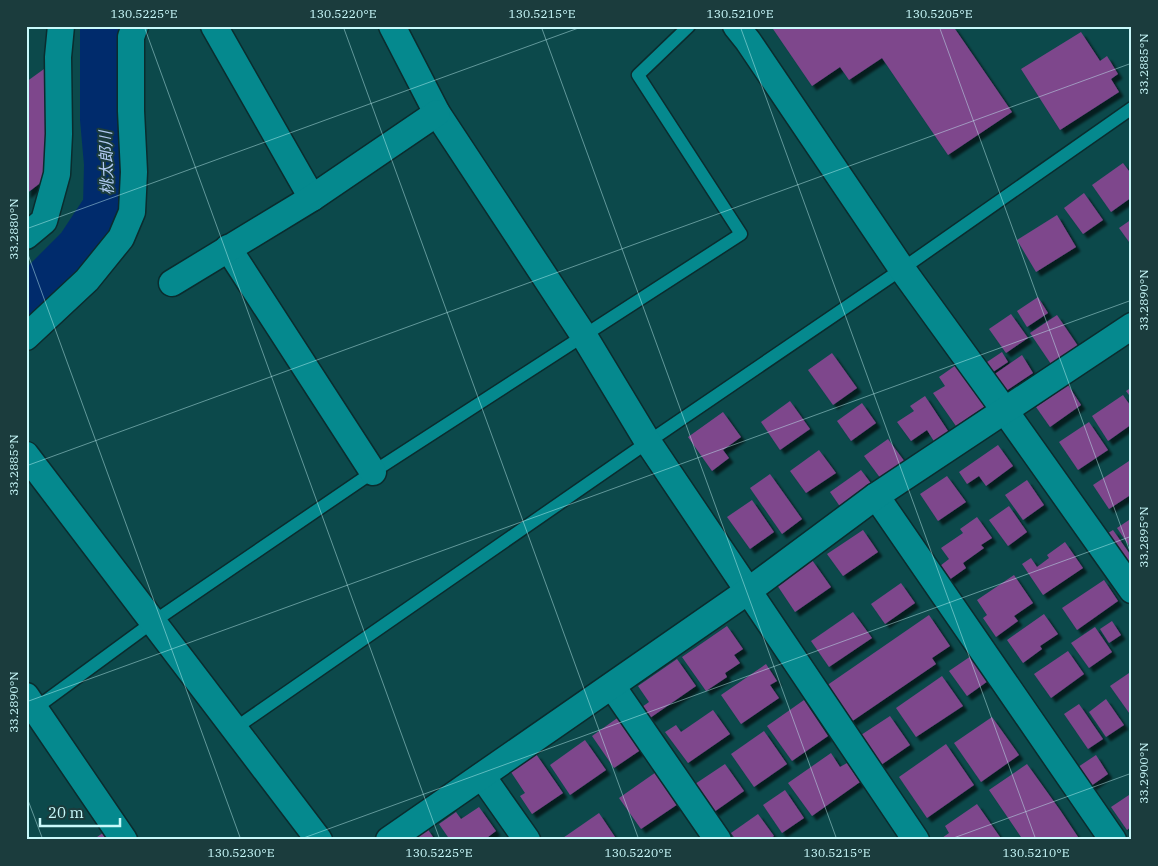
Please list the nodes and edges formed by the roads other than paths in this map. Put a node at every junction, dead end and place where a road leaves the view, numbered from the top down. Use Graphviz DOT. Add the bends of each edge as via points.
graph roads {
  1 [pos="61,26"];
  2 [pos="135,26"];
  3 [pos="214,26"];
  4 [pos="392,26"];
  5 [pos="689,26"];
  6 [pos="736,26"];
  7 [pos="1132,108"];
  8 [pos="437,113"];
  9 [pos="312,198"];
  10 [pos="26,236"];
  11 [pos="228,248"];
  12 [pos="902,268"];
  13 [pos="172,282"];
  14 [pos="1132,326"];
  15 [pos="584,336"];
  16 [pos="26,337"];
  17 [pos="1004,410"];
  18 [pos="648,442"];
  19 [pos="26,455"];
  20 [pos="373,472"];
  21 [pos="876,496"];
  22 [pos="1132,590"];
  23 [pos="748,591"];
  24 [pos="153,622"];
  25 [pos="612,686"];
  26 [pos="29,706"];
  27 [pos="234,729"];
  28 [pos="482,776"];
  29 [pos="124,840"];
  30 [pos="319,840"];
  31 [pos="389,840"];
  32 [pos="527,840"];
  33 [pos="718,840"];
  34 [pos="916,840"];
  35 [pos="1113,840"];
  1 -- 10 [label="street" via="57,174 44,221"];
  2 -- 16 [label="street" via="132,37 132,212 121,238 87,280"];
  3 -- 9 [label="street"];
  4 -- 8 [label="street"];
  5 -- 15 [label="lane" via="638,75 741,234"];
  6 -- 12 [label="street"];
  7 -- 12 [label="lane"];
  8 -- 9 [label="street"];
  8 -- 15 [label="street"];
  9 -- 11 [label="street"];
  11 -- 13 [label="street"];
  11 -- 20 [label="street"];
  12 -- 17 [label="street"];
  12 -- 18 [label="lane"];
  14 -- 17 [label="street"];
  15 -- 18 [label="street"];
  15 -- 20 [label="lane"];
  17 -- 21 [label="street"];
  17 -- 22 [label="street"];
  18 -- 23 [label="street"];
  18 -- 27 [label="lane"];
  19 -- 24 [label="street"];
  20 -- 24 [label="lane"];
  21 -- 23 [label="street"];
  21 -- 35 [label="street"];
  23 -- 25 [label="street"];
  23 -- 34 [label="street"];
  24 -- 26 [label="lane"];
  24 -- 27 [label="street"];
  25 -- 28 [label="street"];
  25 -- 33 [label="street"];
  26 -- 29 [label="street"];
  27 -- 30 [label="street"];
  28 -- 31 [label="street"];
  28 -- 32 [label="street"];
}
